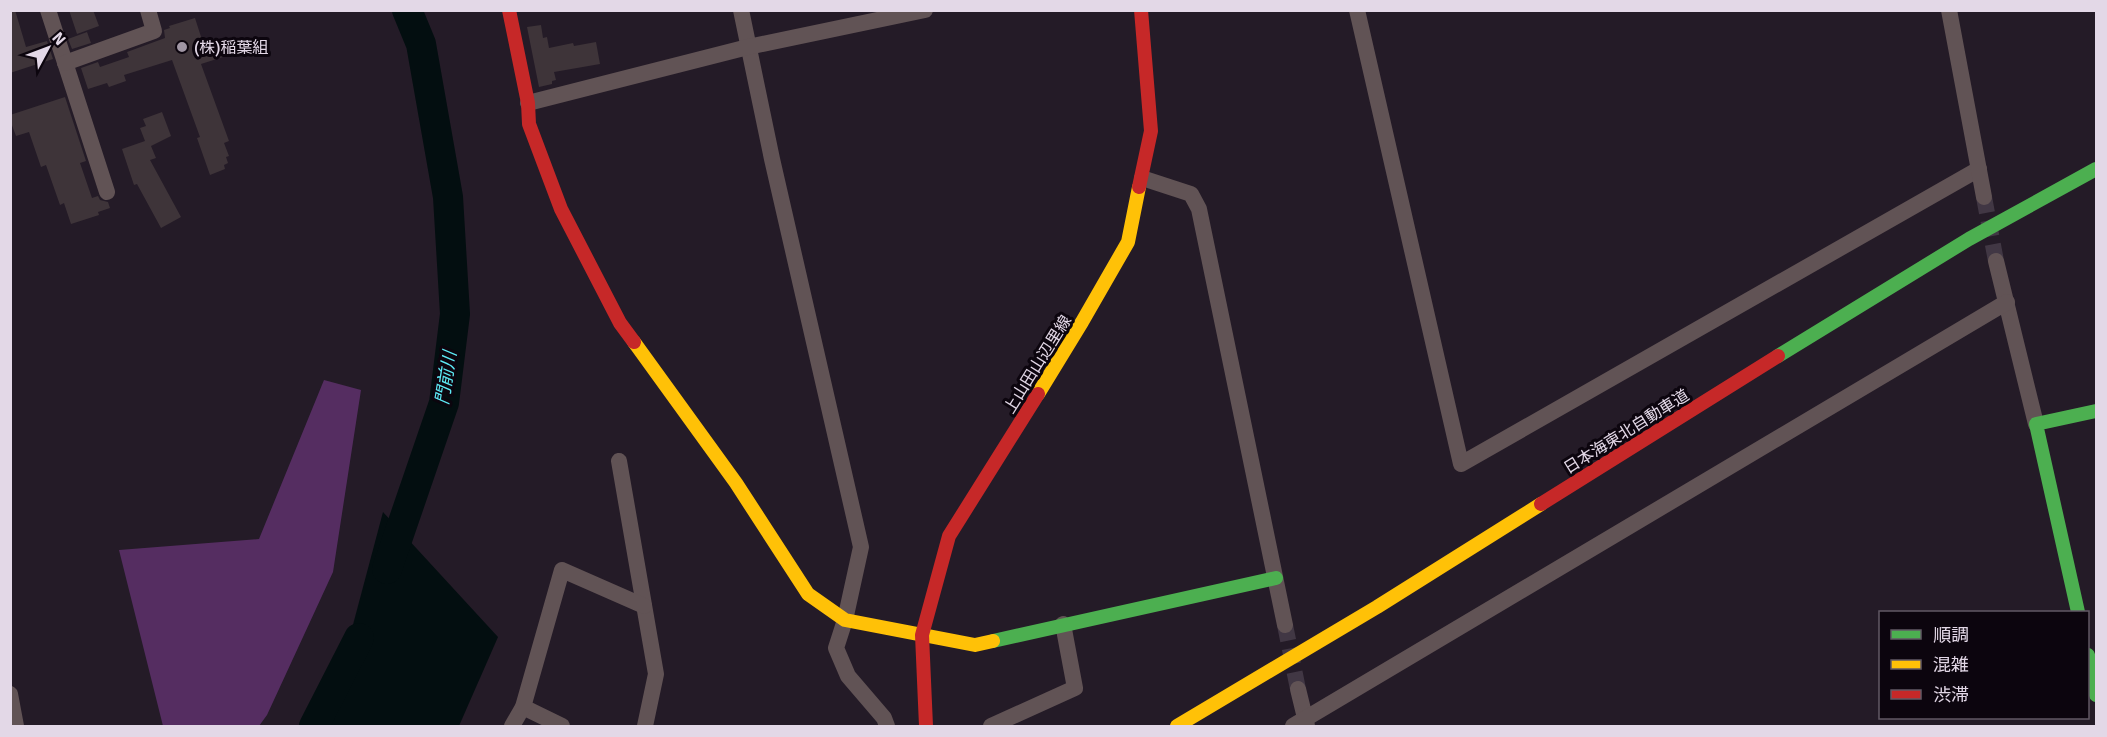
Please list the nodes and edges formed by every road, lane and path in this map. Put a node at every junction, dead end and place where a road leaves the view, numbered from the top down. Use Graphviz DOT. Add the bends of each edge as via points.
graph roads {
  1 [pos="48,10"];
  2 [pos="148,10"];
  3 [pos="509,10"];
  4 [pos="741,10"];
  5 [pos="925,10"];
  6 [pos="1141,10"];
  7 [pos="1357,10"];
  8 [pos="1949,10"];
  9 [pos="748,47"];
  10 [pos="65,63"];
  11 [pos="528,104"];
  12 [pos="1979,169"];
  13 [pos="2097,169"];
  14 [pos="1142,178"];
  15 [pos="107,192"];
  16 [pos="1984,197"];
  17 [pos="1996,261"];
  18 [pos="2007,302"];
  19 [pos="2097,411"];
  20 [pos="2036,423"];
  21 [pos="619,461"];
  22 [pos="1276,578"];
  23 [pos="644,606"];
  24 [pos="2078,611"];
  25 [pos="845,620"];
  26 [pos="1063,624"];
  27 [pos="1285,625"];
  28 [pos="922,635"];
  29 [pos="2089,659"];
  30 [pos="1298,689"];
  31 [pos="10,694"];
  32 [pos="2097,695"];
  33 [pos="523,707"];
  34 [pos="1302,724"];
  35 [pos="16,726"];
  36 [pos="513,726"];
  37 [pos="562,726"];
  38 [pos="645,726"];
  39 [pos="887,726"];
  40 [pos="926,726"];
  41 [pos="991,726"];
  42 [pos="1178,726"];
  1 -- 10 [label="street"];
  2 -- 10 [label="street" via="154,31"];
  3 -- 11 [label="main road"];
  4 -- 9 [label="street"];
  5 -- 9 [label="street"];
  6 -- 14 [label="main road, 上山田山辺里線" via="1151,131"];
  7 -- 12 [label="street" via="1461,464"];
  8 -- 12 [label="street"];
  9 -- 11 [label="street"];
  9 -- 25 [label="street" via="861,547"];
  10 -- 15 [label="street"];
  11 -- 25 [label="main road" via="529,124 561,209 620,323 736,483 808,594"];
  12 -- 16 [label="street"];
  13 -- 42 [label="main road, 日本海東北自動車道" via="1971,238"];
  14 -- 22 [label="street" via="1191,194 1199,209"];
  14 -- 28 [label="main road, 上山田山辺里線" via="1128,242 949,536"];
  17 -- 18 [label="street"];
  18 -- 20 [label="street"];
  18 -- 34 [label="street"];
  19 -- 20 [label="main road"];
  20 -- 24 [label="main road"];
  21 -- 23 [label="street"];
  22 -- 26 [label="main road"];
  22 -- 27 [label="street"];
  23 -- 33 [label="street" via="562,570"];
  23 -- 38 [label="street" via="656,674"];
  25 -- 28 [label="main road"];
  25 -- 39 [label="street" via="836,648 848,676"];
  26 -- 28 [label="main road" via="975,645"];
  26 -- 41 [label="street" via="1074,688"];
  28 -- 40 [label="main road, 上山田山辺里線"];
  29 -- 32 [label="main road"];
  30 -- 34 [label="street"];
  31 -- 35 [label="street"];
  33 -- 36 [label="street"];
  33 -- 37 [label="street"];
}
